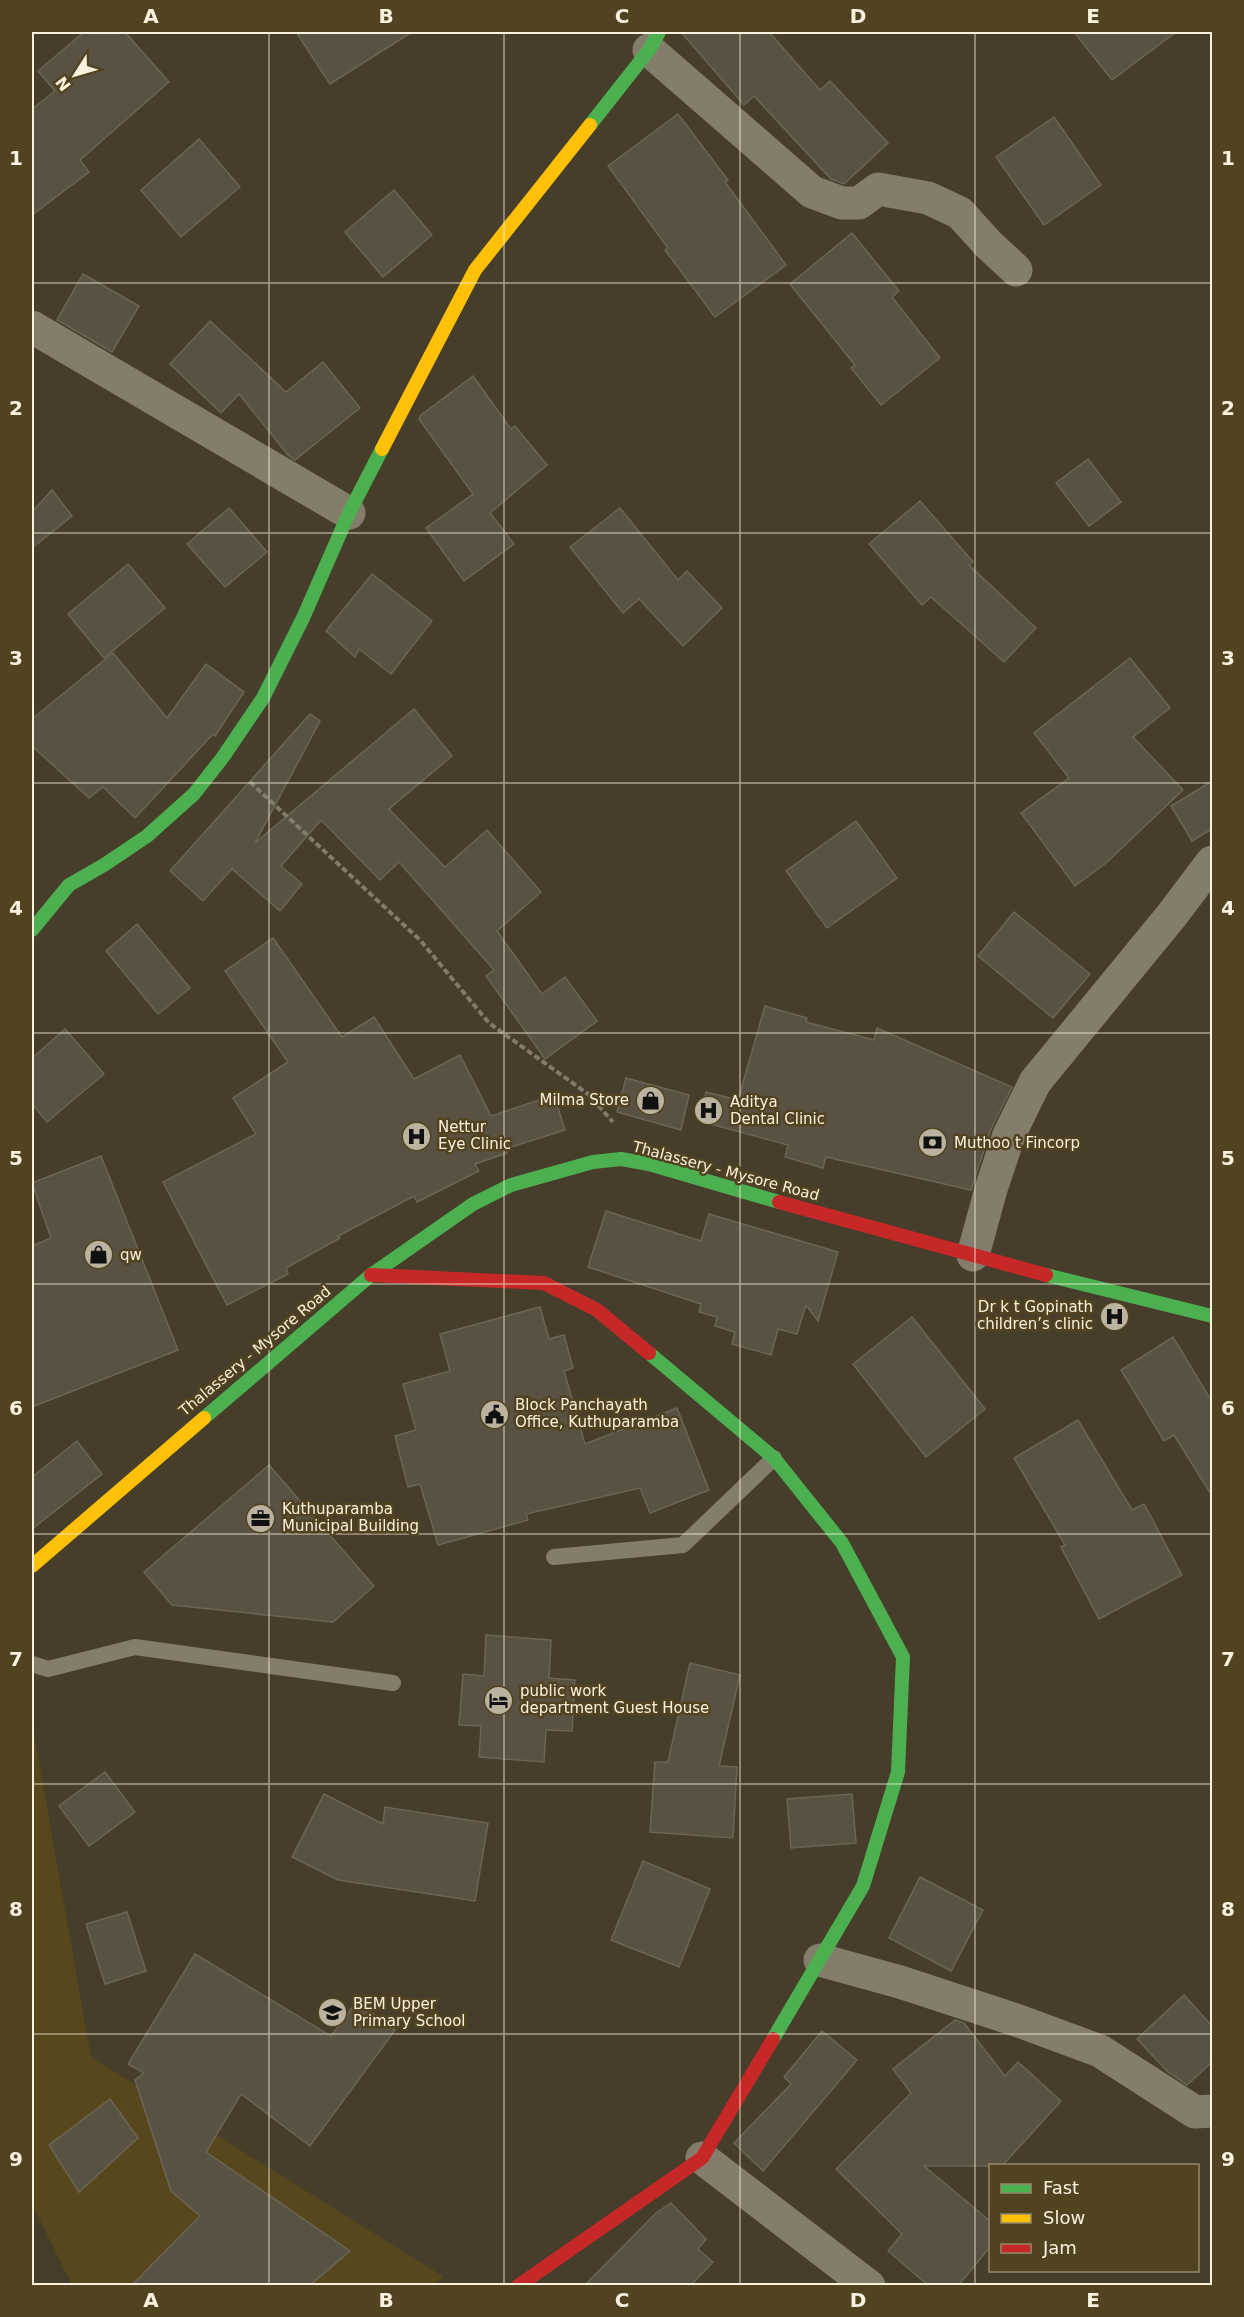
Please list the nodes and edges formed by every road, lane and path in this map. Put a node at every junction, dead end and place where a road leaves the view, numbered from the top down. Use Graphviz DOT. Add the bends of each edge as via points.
graph roads {
  1 [pos="654,41"];
  2 [pos="1016,270"];
  3 [pos="32,327"];
  4 [pos="349,513"];
  5 [pos="223,757"];
  6 [pos="1212,862"];
  7 [pos="32,930"];
  8 [pos="649,1164"];
  9 [pos="973,1255"];
  10 [pos="371,1275"];
  11 [pos="1212,1316"];
  12 [pos="774,1458"];
  13 [pos="554,1557"];
  14 [pos="32,1566"];
  15 [pos="32,1664"];
  16 [pos="393,1683"];
  17 [pos="820,1960"];
  18 [pos="1212,2110"];
  19 [pos="702,2158"];
  20 [pos="518,2286"];
  21 [pos="869,2286"];
  1 -- 2 [label="street" via="812,192 842,203 859,203 878,189 928,198 960,213"];
  1 -- 4 [label="street" via="475,270"];
  3 -- 4 [label="street"];
  4 -- 5 [label="street" via="263,698"];
  5 -- 7 [label="street" via="194,794 147,836 69,885"];
  5 -- 8 [label="path" via="420,940 489,1023 588,1094"];
  6 -- 9 [label="street" via="1035,1082 1010,1135"];
  8 -- 9 [label="street, Thalassery - Mysore Road"];
  8 -- 10 [label="street, Thalassery - Mysore Road" via="621,1159 593,1162 511,1185 473,1204"];
  9 -- 11 [label="street, Thalassery - Mysore Road"];
  10 -- 12 [label="street" via="544,1283 597,1311"];
  10 -- 14 [label="street, Thalassery - Mysore Road"];
  12 -- 13 [label="lane" via="683,1545"];
  12 -- 17 [label="street" via="842,1543 903,1657 898,1772 863,1886"];
  15 -- 16 [label="lane" via="48,1669 135,1647"];
  17 -- 18 [label="street" via="1005,2016 1100,2051 1195,2112"];
  17 -- 19 [label="street"];
  19 -- 20 [label="street"];
  19 -- 21 [label="street"];
}
